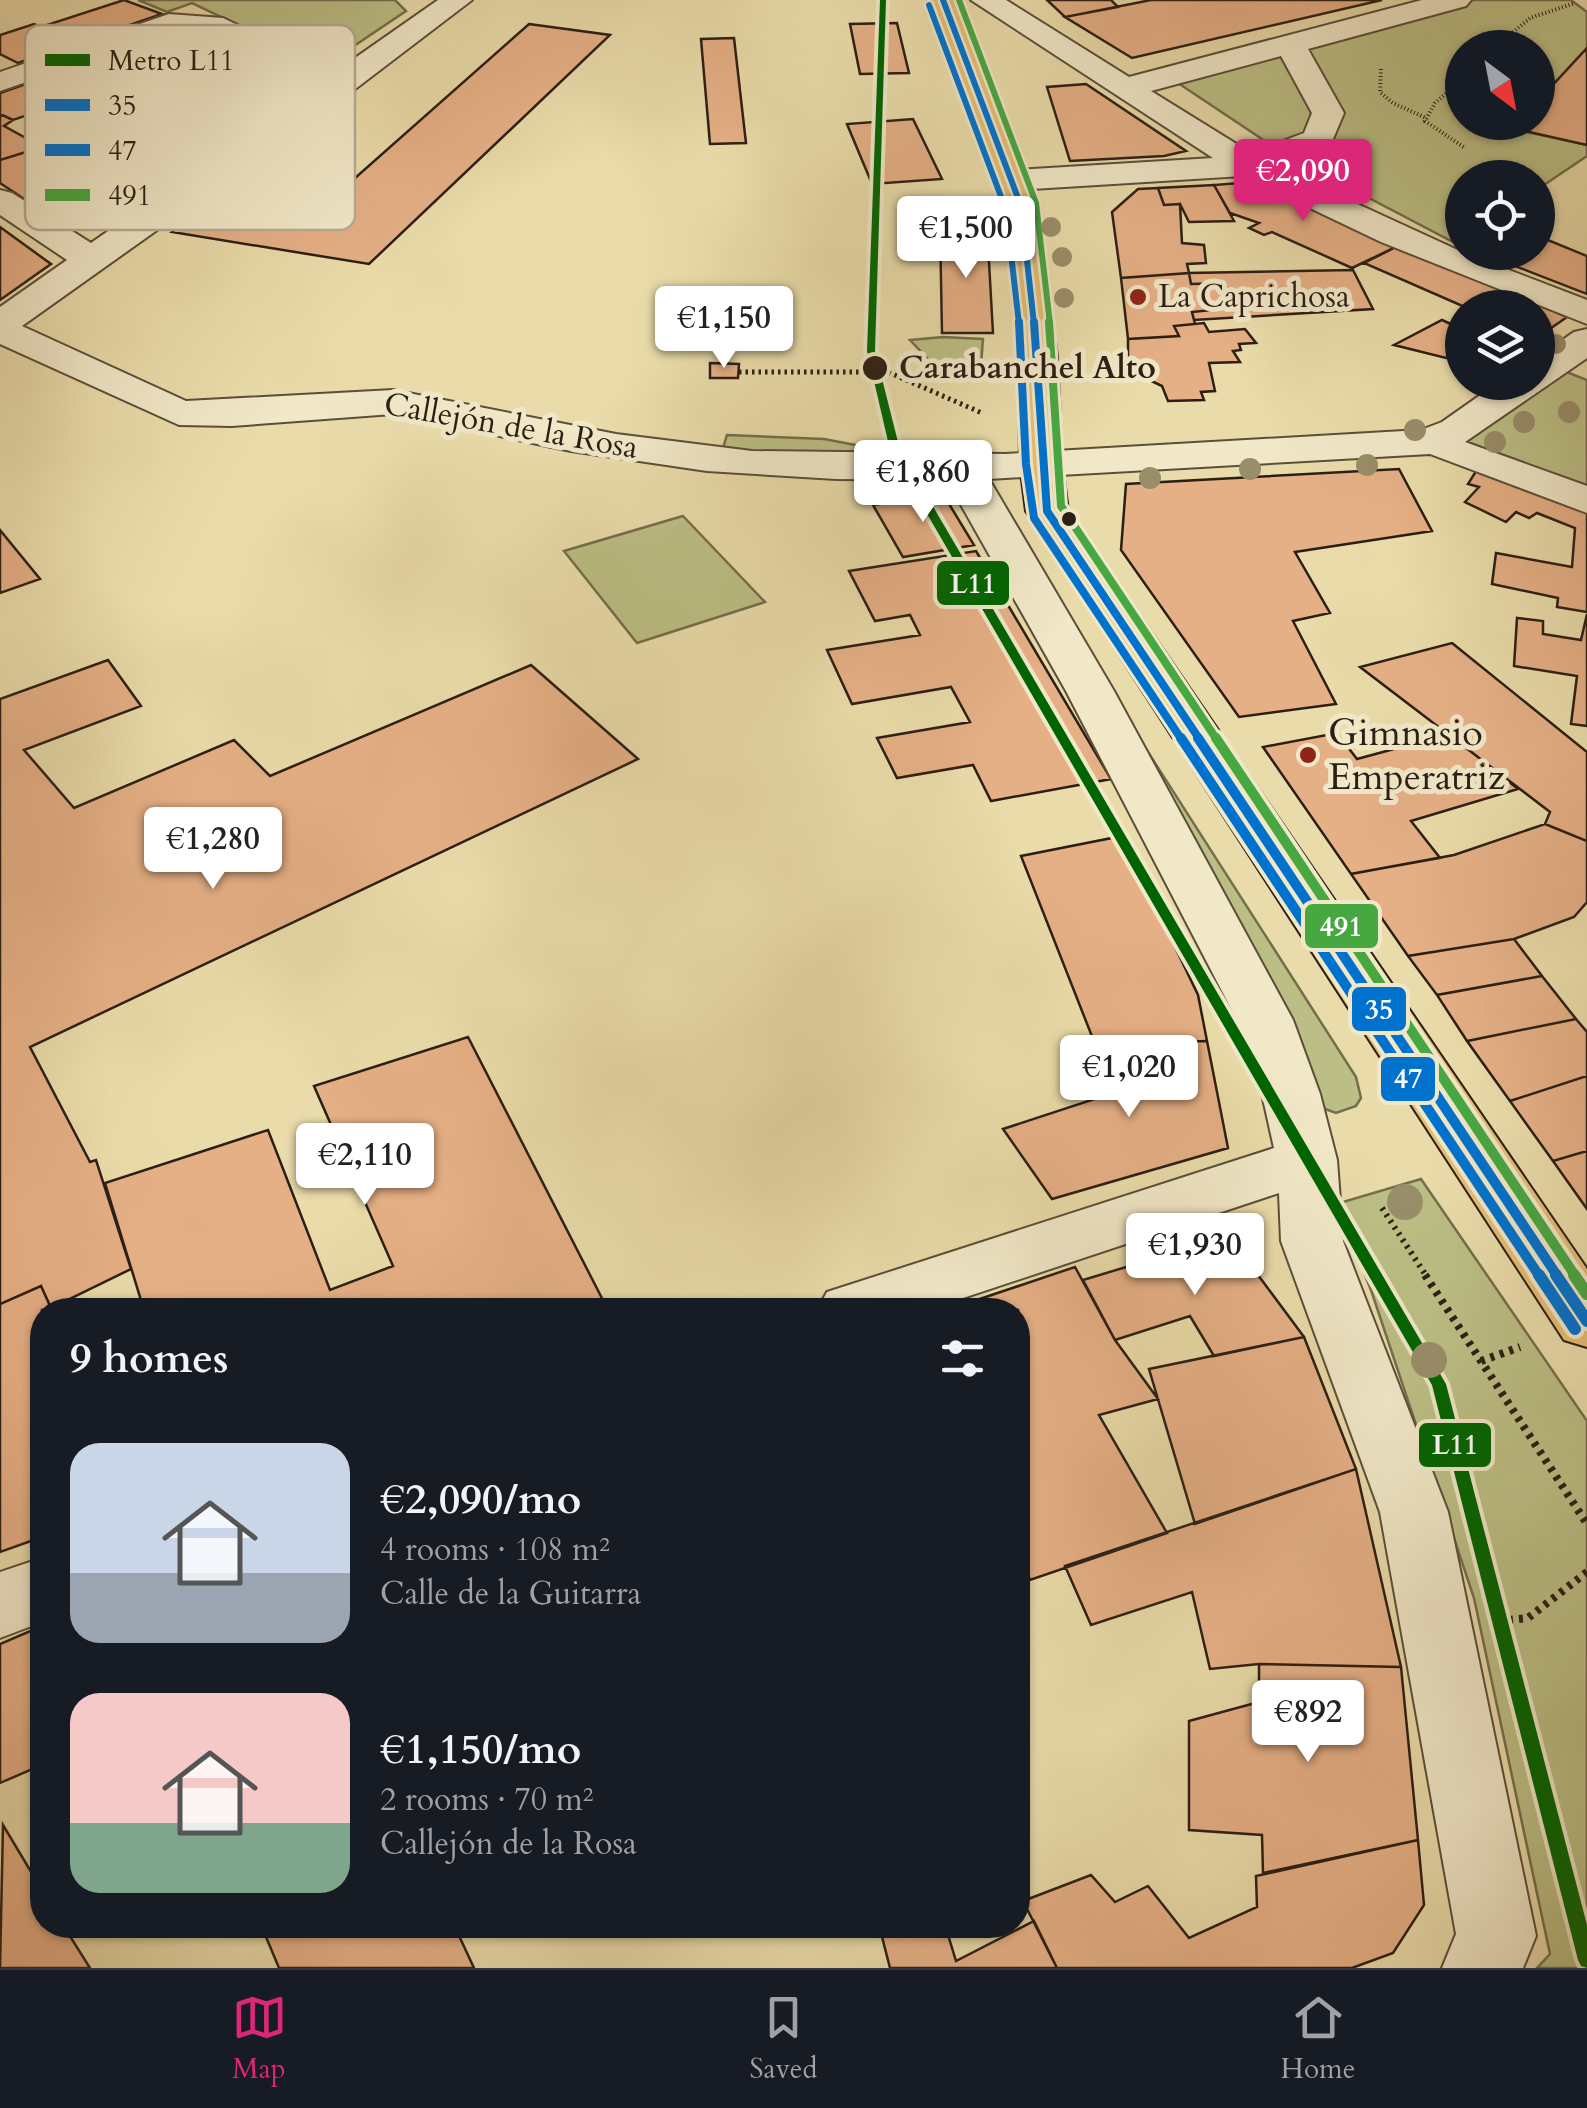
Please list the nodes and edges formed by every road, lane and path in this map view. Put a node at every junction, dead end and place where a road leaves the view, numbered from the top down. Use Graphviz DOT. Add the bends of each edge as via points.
graph roads {
  1 [pos="457,0"];
  2 [pos="943,0"];
  3 [pos="986,0"];
  4 [pos="1456,0"];
  5 [pos="1575,3"];
  6 [pos="163,25"];
  7 [pos="214,25"];
  8 [pos="1510,30"];
  9 [pos="1290,44"];
  10 [pos="1388,57"];
  11 [pos="25,73"];
  12 [pos="355,74"];
  13 [pos="0,82"];
  14 [pos="1124,88"];
  15 [pos="1445,93"];
  16 [pos="1426,118"];
  17 [pos="1466,148"];
  18 [pos="1248,166"];
  19 [pos="1014,180"];
  20 [pos="0,200"];
  21 [pos="25,216"];
  22 [pos="46,230"];
  23 [pos="135,230"];
  24 [pos="92,260"];
  25 [pos="1587,313"];
  26 [pos="0,327"];
  27 [pos="1587,340"];
  28 [pos="1555,362"];
  29 [pos="738,372"];
  30 [pos="1500,400"];
  31 [pos="990,416"];
  32 [pos="1447,449"];
  33 [pos="1041,464"];
  34 [pos="962,466"];
  35 [pos="1587,500"];
  36 [pos="1307,1160"];
  37 [pos="1373,1194"];
  38 [pos="886,1298"];
  39 [pos="1587,1321"];
  40 [pos="1531,1343"];
  41 [pos="1481,1362"];
  42 [pos="1587,1524"];
  43 [pos="1587,1572"];
  44 [pos="30,1594"];
  45 [pos="0,1605"];
  46 [pos="1496,1621"];
  47 [pos="1489,1952"];
  1 -- 12 [label="street"];
  2 -- 19 [label="main road"];
  3 -- 14 [label="street"];
  4 -- 9 [label="street"];
  5 -- 8 [label="path" via="1543,9"];
  6 -- 7 [label="street"];
  9 -- 14 [label="street"];
  9 -- 18 [label="street" via="1328,113 1318,139"];
  10 -- 16 [label="path" via="1380,92"];
  11 -- 13 [label="street"];
  14 -- 18 [label="street"];
  15 -- 16 [label="path"];
  16 -- 17 [label="path"];
  18 -- 19 [label="street"];
  18 -- 25 [label="street"];
  19 -- 33 [label="main road" via="1038,357"];
  20 -- 21 [label="street"];
  22 -- 24 [label="street"];
  23 -- 24 [label="street"];
  24 -- 26 [label="street"];
  26 -- 34 [label="street, Callejón de la Rosa" via="179,412 208,416 393,402 682,456 839,467"];
  27 -- 28 [label="street"];
  29 -- 31 [label="path" via="888,372"];
  30 -- 33 [label="street, Callejón de la Rosa" via="1427,442"];
  32 -- 35 [label="street"];
  33 -- 34 [label="street, Callejón de la Rosa"];
  33 -- 39 [label="main road" via="1047,511"];
  34 -- 36 [label="street" via="1265,1020"];
  36 -- 38 [label="street"];
  36 -- 47 [label="street" via="1312,1240 1414,1512"];
  37 -- 41 [label="path"];
  40 -- 41 [label="path"];
  41 -- 42 [label="path"];
  43 -- 46 [label="path" via="1528,1618"];
  44 -- 45 [label="street"];
}
